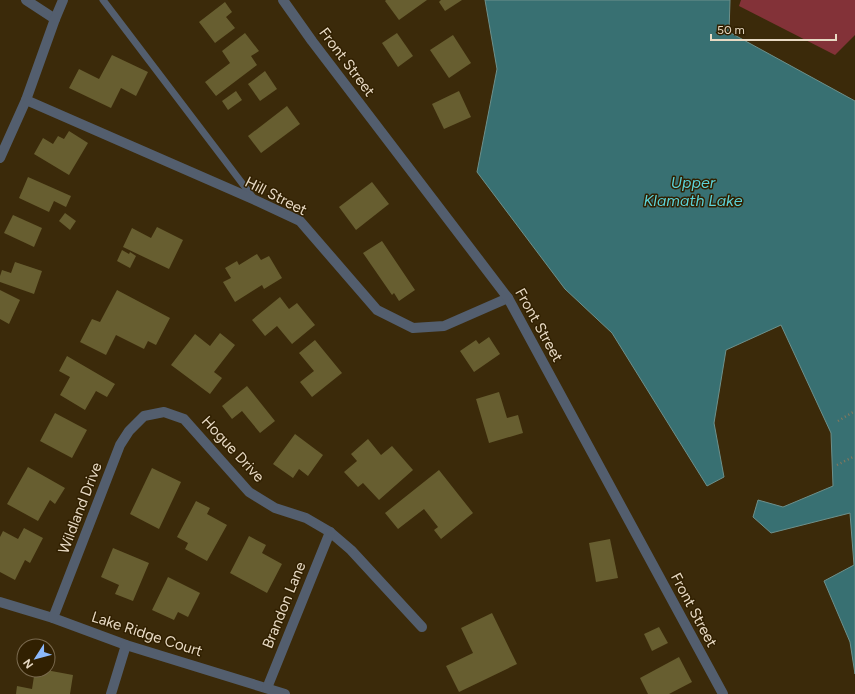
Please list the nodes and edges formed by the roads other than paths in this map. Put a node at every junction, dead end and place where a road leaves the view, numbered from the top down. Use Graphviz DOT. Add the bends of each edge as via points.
graph roads {
  1 [pos="26,0"];
  2 [pos="63,0"];
  3 [pos="103,0"];
  4 [pos="283,0"];
  5 [pos="55,19"];
  6 [pos="26,100"];
  7 [pos="0,158"];
  8 [pos="255,200"];
  9 [pos="508,298"];
  10 [pos="144,416"];
  11 [pos="330,532"];
  12 [pos="0,602"];
  13 [pos="53,618"];
  14 [pos="422,626"];
  15 [pos="126,645"];
  16 [pos="267,688"];
  17 [pos="111,694"];
  18 [pos="285,694"];
  19 [pos="722,694"];
  1 -- 5 [label="street"];
  2 -- 5 [label="street"];
  3 -- 8 [label="lane"];
  4 -- 9 [label="street, Front Street"];
  5 -- 6 [label="street"];
  6 -- 7 [label="street"];
  6 -- 8 [label="street, Hill Street"];
  8 -- 9 [label="street, Hill Street" via="300,221 376,310 413,328 444,326"];
  9 -- 19 [label="street, Front Street"];
  10 -- 11 [label="street, Hogue Drive" via="164,412 184,419 249,492 275,508 306,518"];
  10 -- 13 [label="street, Wildland Drive" via="120,445"];
  11 -- 14 [label="street, Hogue Drive" via="351,550"];
  11 -- 16 [label="street, Brandon Lane"];
  12 -- 13 [label="street, Lake Ridge Court"];
  13 -- 15 [label="street, Lake Ridge Court"];
  15 -- 16 [label="street, Lake Ridge Court"];
  15 -- 17 [label="street"];
  16 -- 18 [label="street, Lake Ridge Court"];
}
